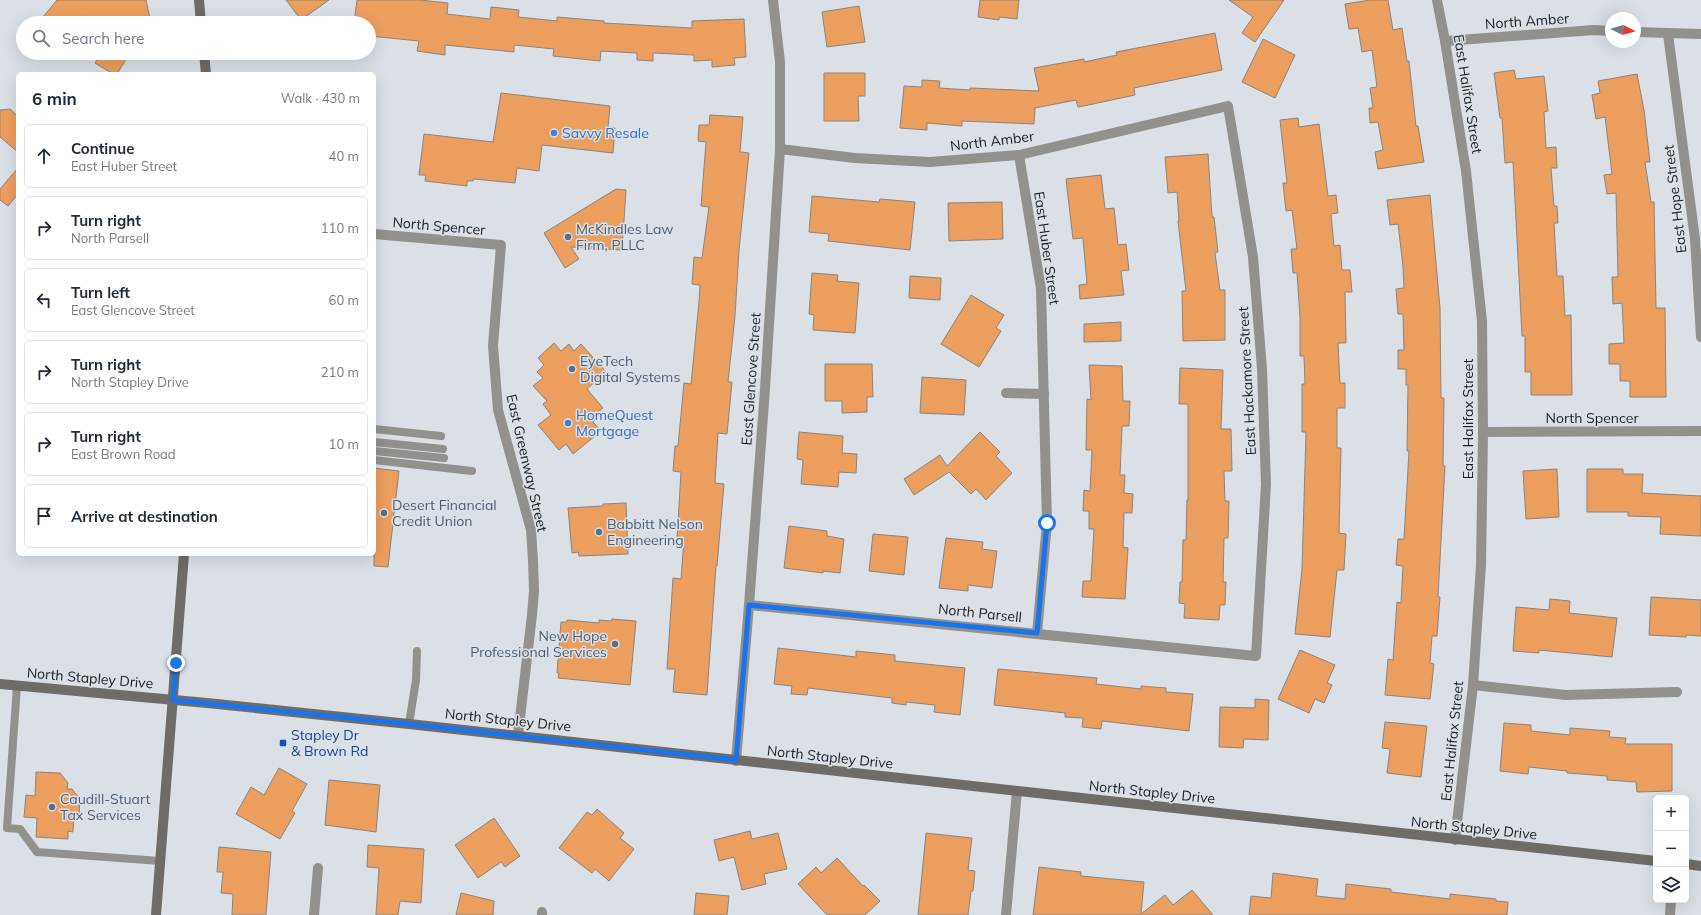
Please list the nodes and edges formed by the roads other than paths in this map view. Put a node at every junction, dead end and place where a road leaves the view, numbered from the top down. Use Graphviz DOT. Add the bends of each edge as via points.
graph roads {
  1 [pos="199,0"];
  2 [pos="773,0"];
  3 [pos="1437,0"];
  4 [pos="200,16"];
  5 [pos="1605,31"];
  6 [pos="1641,32"];
  7 [pos="1668,34"];
  8 [pos="1701,34"];
  9 [pos="1445,40"];
  10 [pos="205,60"];
  11 [pos="206,72"];
  12 [pos="1228,106"];
  13 [pos="780,149"];
  14 [pos="1019,155"];
  15 [pos="376,234"];
  16 [pos="501,245"];
  17 [pos="1701,337"];
  18 [pos="1006,393"];
  19 [pos="1044,394"];
  20 [pos="376,428"];
  21 [pos="1701,431"];
  22 [pos="1483,432"];
  23 [pos="441,436"];
  24 [pos="376,442"];
  25 [pos="443,450"];
  26 [pos="376,451"];
  27 [pos="444,458"];
  28 [pos="376,460"];
  29 [pos="472,471"];
  30 [pos="184,556"];
  31 [pos="749,605"];
  32 [pos="1037,633"];
  33 [pos="417,651"];
  34 [pos="1256,656"];
  35 [pos="0,684"];
  36 [pos="1473,685"];
  37 [pos="17,686"];
  38 [pos="1677,692"];
  39 [pos="173,700"];
  40 [pos="409,724"];
  41 [pos="518,735"];
  42 [pos="736,760"];
  43 [pos="1017,791"];
  44 [pos="1455,840"];
  45 [pos="160,861"];
  46 [pos="1653,861"];
  47 [pos="1689,864"];
  48 [pos="1701,866"];
  49 [pos="318,868"];
  50 [pos="1672,903"];
  51 [pos="156,915"];
  52 [pos="314,915"];
  53 [pos="1006,915"];
  54 [pos="1670,915"];
  1 -- 4 [label="main road"];
  2 -- 13 [label="street, East Glencove Street" via="780,62"];
  3 -- 9 [label="street, East Halifax Street"];
  5 -- 9 [label="street, North Amber"];
  6 -- 7 [label="street"];
  7 -- 8 [label="street"];
  7 -- 17 [label="street, East Hope Street" via="1695,239"];
  9 -- 22 [label="street, East Halifax Street" via="1466,171 1482,321"];
  10 -- 11 [label="main road"];
  12 -- 14 [label="street, North Amber"];
  12 -- 34 [label="street, East Hackamore Street" via="1253,257 1262,369 1266,484"];
  13 -- 14 [label="street, North Amber" via="855,158 930,162"];
  13 -- 31 [label="street, East Glencove Street"];
  14 -- 19 [label="street, East Huber Street" via="1041,289"];
  15 -- 16 [label="street, North Spencer"];
  16 -- 41 [label="street, East Greenway Street" via="493,346 494,375 498,410 531,530 533,560 532,615"];
  18 -- 19 [label="street"];
  19 -- 32 [label="street, East Huber Street" via="1047,523"];
  20 -- 23 [label="lane"];
  21 -- 22 [label="street, North Spencer"];
  22 -- 36 [label="street, East Halifax Street" via="1482,566"];
  24 -- 25 [label="lane"];
  26 -- 27 [label="lane"];
  28 -- 29 [label="lane"];
  30 -- 39 [label="main road"];
  31 -- 32 [label="street, North Parsell"];
  31 -- 42 [label="street, East Glencove Street"];
  32 -- 34 [label="street, North Parsell"];
  33 -- 40 [label="lane" via="416,680"];
  35 -- 37 [label="main road, North Stapley Drive"];
  36 -- 38 [label="street" via="1566,695"];
  36 -- 44 [label="street, East Halifax Street"];
  37 -- 39 [label="main road, North Stapley Drive"];
  37 -- 45 [label="lane" via="7,828 20,829 37,852"];
  39 -- 40 [label="main road, North Stapley Drive"];
  39 -- 45 [label="main road"];
  40 -- 41 [label="main road, North Stapley Drive"];
  41 -- 42 [label="main road, North Stapley Drive"];
  42 -- 43 [label="main road, North Stapley Drive"];
  43 -- 44 [label="main road, North Stapley Drive"];
  43 -- 53 [label="street"];
  44 -- 46 [label="main road, North Stapley Drive"];
  45 -- 51 [label="main road"];
  47 -- 48 [label="main road"];
  49 -- 52 [label="street"];
  50 -- 54 [label="street"];
}
